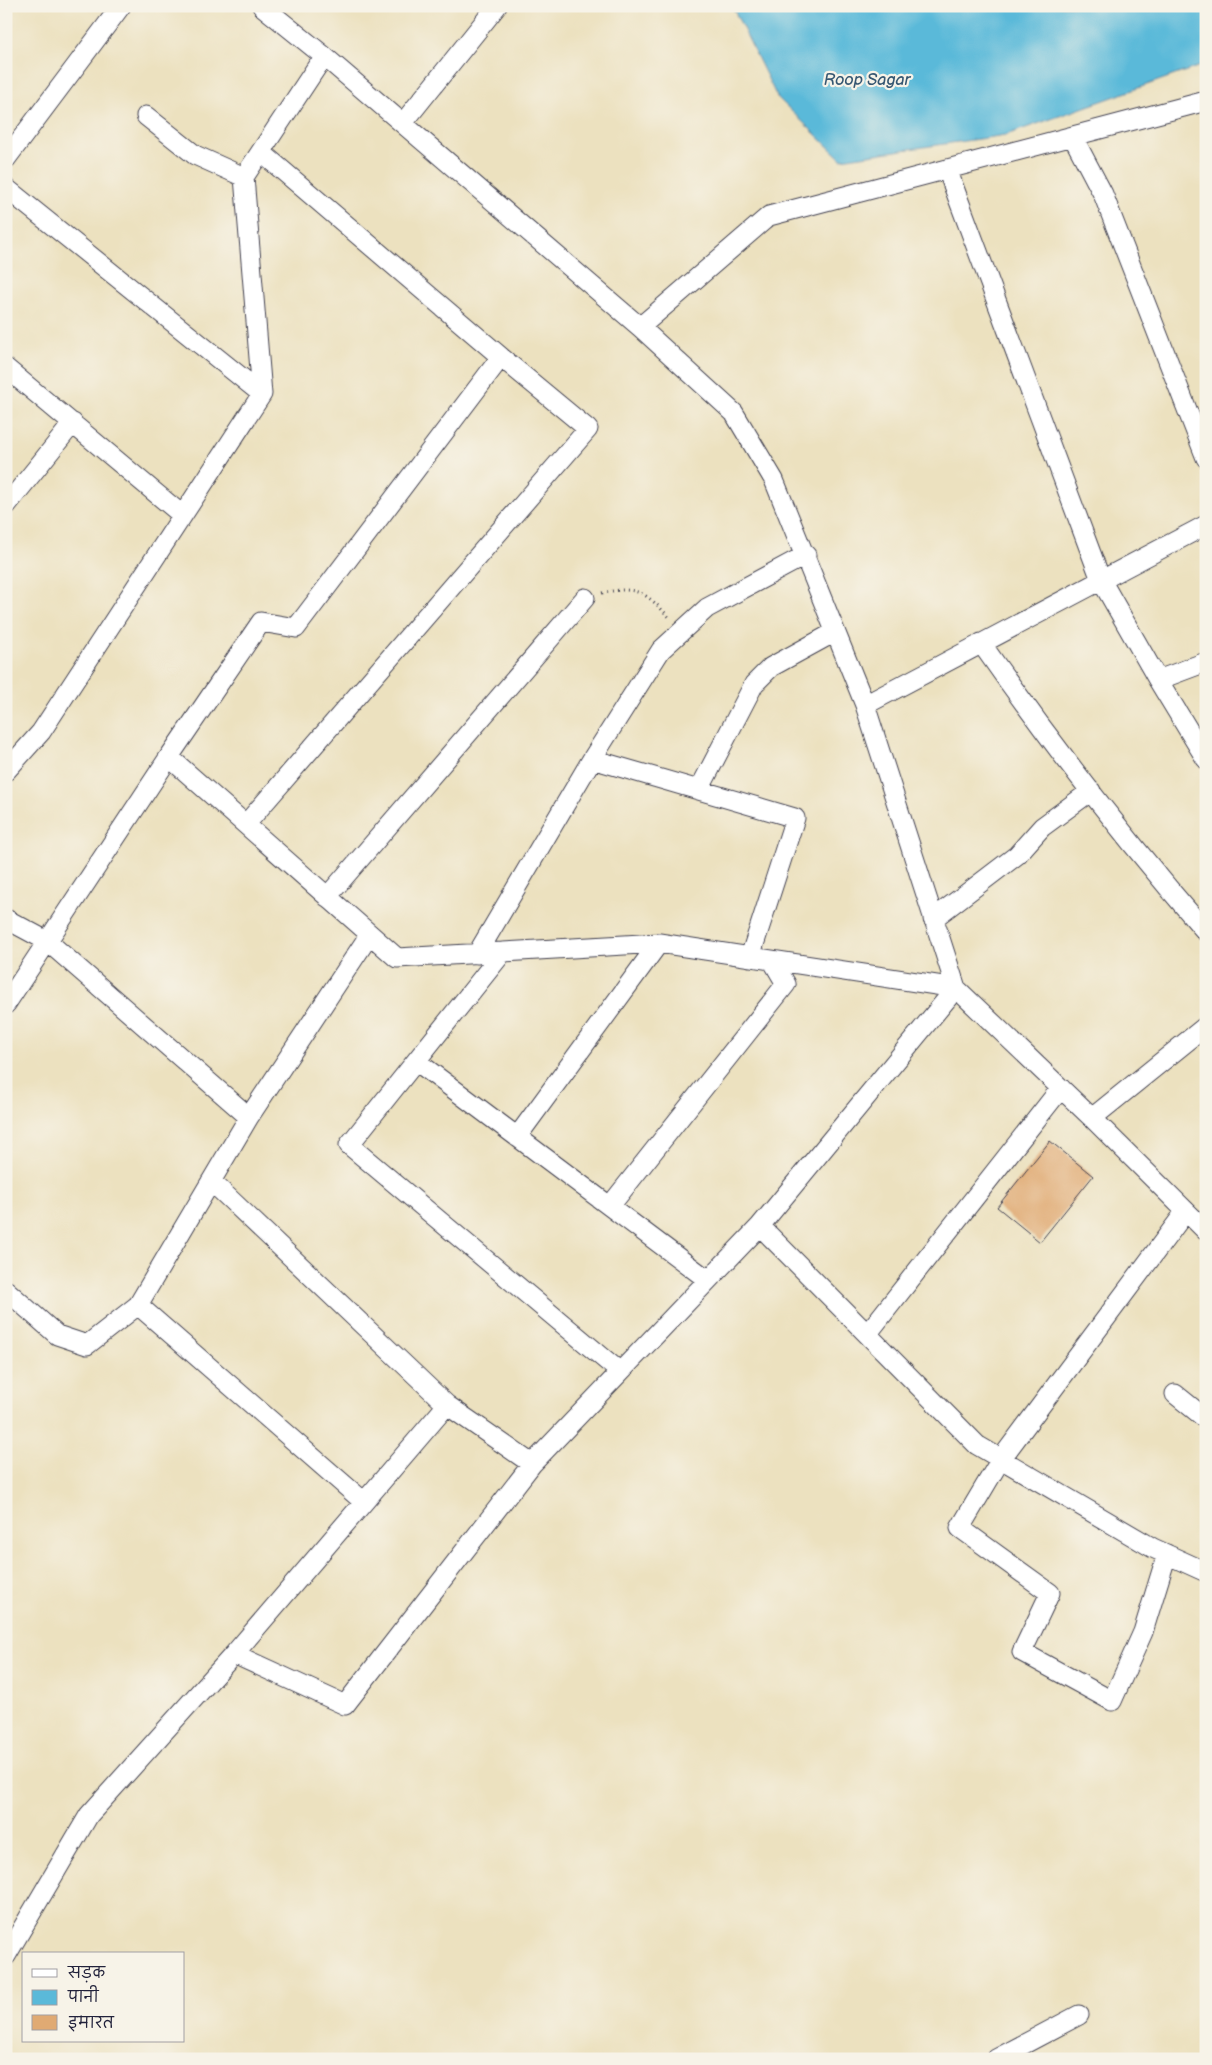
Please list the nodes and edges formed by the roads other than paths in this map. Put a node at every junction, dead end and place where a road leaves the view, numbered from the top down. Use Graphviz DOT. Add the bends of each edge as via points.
graph roads {
  1 [pos="121,6"];
  2 [pos="262,6"];
  3 [pos="498,6"];
  4 [pos="324,56"];
  5 [pos="1206,101"];
  6 [pos="146,116"];
  7 [pos="403,123"];
  8 [pos="1073,137"];
  9 [pos="261,152"];
  10 [pos="6,160"];
  11 [pos="947,170"];
  12 [pos="244,177"];
  13 [pos="6,188"];
  14 [pos="640,327"];
  15 [pos="501,358"];
  16 [pos="6,368"];
  17 [pos="262,394"];
  18 [pos="73,423"];
  19 [pos="1206,458"];
  20 [pos="6,506"];
  21 [pos="182,515"];
  22 [pos="1206,524"];
  23 [pos="806,555"];
  24 [pos="1101,580"];
  25 [pos="585,598"];
  26 [pos="835,632"];
  27 [pos="981,643"];
  28 [pos="1206,662"];
  29 [pos="1158,680"];
  30 [pos="865,705"];
  31 [pos="169,757"];
  32 [pos="592,759"];
  33 [pos="1206,759"];
  34 [pos="6,771"];
  35 [pos="699,790"];
  36 [pos="1090,791"];
  37 [pos="246,824"];
  38 [pos="327,897"];
  39 [pos="6,919"];
  40 [pos="934,919"];
  41 [pos="1206,932"];
  42 [pos="370,934"];
  43 [pos="47,942"];
  44 [pos="659,943"];
  45 [pos="503,952"];
  46 [pos="477,954"];
  47 [pos="750,957"];
  48 [pos="772,960"];
  49 [pos="956,988"];
  50 [pos="6,1004"];
  51 [pos="1206,1026"];
  52 [pos="416,1061"];
  53 [pos="1061,1088"];
  54 [pos="249,1118"];
  55 [pos="1092,1118"];
  56 [pos="517,1136"];
  57 [pos="212,1181"];
  58 [pos="610,1206"];
  59 [pos="1186,1211"];
  60 [pos="760,1226"];
  61 [pos="1206,1231"];
  62 [pos="708,1280"];
  63 [pos="6,1290"];
  64 [pos="138,1305"];
  65 [pos="868,1332"];
  66 [pos="620,1372"];
  67 [pos="1175,1394"];
  68 [pos="446,1405"];
  69 [pos="1206,1419"];
  70 [pos="1001,1459"];
  71 [pos="532,1464"];
  72 [pos="364,1502"];
  73 [pos="1167,1554"];
  74 [pos="1206,1572"];
  75 [pos="234,1654"];
  76 [pos="6,1956"];
  77 [pos="1079,2015"];
  78 [pos="996,2059"];
  1 -- 10 [label="street"];
  2 -- 4 [label="street"];
  3 -- 7 [label="street"];
  4 -- 7 [label="street"];
  4 -- 9 [label="street"];
  5 -- 8 [label="street"];
  6 -- 12 [label="street" via="195,154"];
  7 -- 14 [label="street"];
  8 -- 11 [label="street"];
  8 -- 19 [label="street" via="1103,194"];
  9 -- 12 [label="street"];
  9 -- 15 [label="street"];
  11 -- 14 [label="street" via="769,216"];
  11 -- 24 [label="street"];
  12 -- 17 [label="street"];
  13 -- 17 [label="street"];
  14 -- 23 [label="street" via="734,413 774,480"];
  15 -- 31 [label="street" via="296,628 261,622"];
  15 -- 37 [label="street" via="588,429"];
  16 -- 18 [label="street"];
  17 -- 21 [label="street"];
  18 -- 20 [label="street"];
  18 -- 21 [label="street"];
  21 -- 34 [label="street" via="41,732"];
  22 -- 24 [label="street"];
  23 -- 26 [label="street"];
  23 -- 32 [label="street" via="707,608 661,650"];
  24 -- 27 [label="street"];
  24 -- 29 [label="street"];
  25 -- 38 [label="street"];
  26 -- 30 [label="street"];
  26 -- 35 [label="street" via="771,667 754,684"];
  27 -- 30 [label="street"];
  27 -- 36 [label="street"];
  28 -- 29 [label="street"];
  29 -- 33 [label="street"];
  30 -- 40 [label="street"];
  31 -- 37 [label="street"];
  31 -- 43 [label="street"];
  32 -- 35 [label="street"];
  32 -- 46 [label="street"];
  35 -- 47 [label="street" via="795,818"];
  36 -- 40 [label="street" via="1042,827 1017,855"];
  36 -- 41 [label="street"];
  37 -- 38 [label="street"];
  38 -- 42 [label="street"];
  39 -- 43 [label="street"];
  40 -- 49 [label="street"];
  42 -- 46 [label="street" via="397,958"];
  42 -- 54 [label="street"];
  43 -- 50 [label="street"];
  43 -- 54 [label="street"];
  44 -- 45 [label="street"];
  44 -- 47 [label="street"];
  44 -- 56 [label="street"];
  45 -- 46 [label="street"];
  45 -- 52 [label="street"];
  47 -- 48 [label="street"];
  48 -- 49 [label="street"];
  48 -- 58 [label="street" via="786,984"];
  49 -- 53 [label="street"];
  49 -- 60 [label="street"];
  51 -- 55 [label="street"];
  52 -- 56 [label="street"];
  52 -- 66 [label="street" via="349,1145"];
  53 -- 55 [label="street"];
  53 -- 65 [label="street"];
  54 -- 57 [label="street"];
  55 -- 59 [label="street"];
  56 -- 58 [label="street"];
  57 -- 64 [label="street"];
  57 -- 68 [label="street"];
  58 -- 62 [label="street"];
  59 -- 61 [label="street"];
  59 -- 70 [label="street"];
  60 -- 62 [label="street"];
  60 -- 65 [label="street"];
  62 -- 66 [label="street"];
  63 -- 64 [label="street" via="57,1335 87,1345"];
  64 -- 72 [label="street"];
  65 -- 70 [label="street" via="977,1445"];
  66 -- 71 [label="street"];
  67 -- 69 [label="street"];
  68 -- 71 [label="street"];
  68 -- 72 [label="street"];
  70 -- 73 [label="street"];
  70 -- 73 [label="street" via="960,1528 1050,1593 1022,1652 1112,1701 1143,1632"];
  71 -- 75 [label="street" via="345,1705"];
  72 -- 75 [label="street"];
  73 -- 74 [label="street"];
  75 -- 76 [label="street" via="89,1815"];
  77 -- 78 [label="street"];
}
